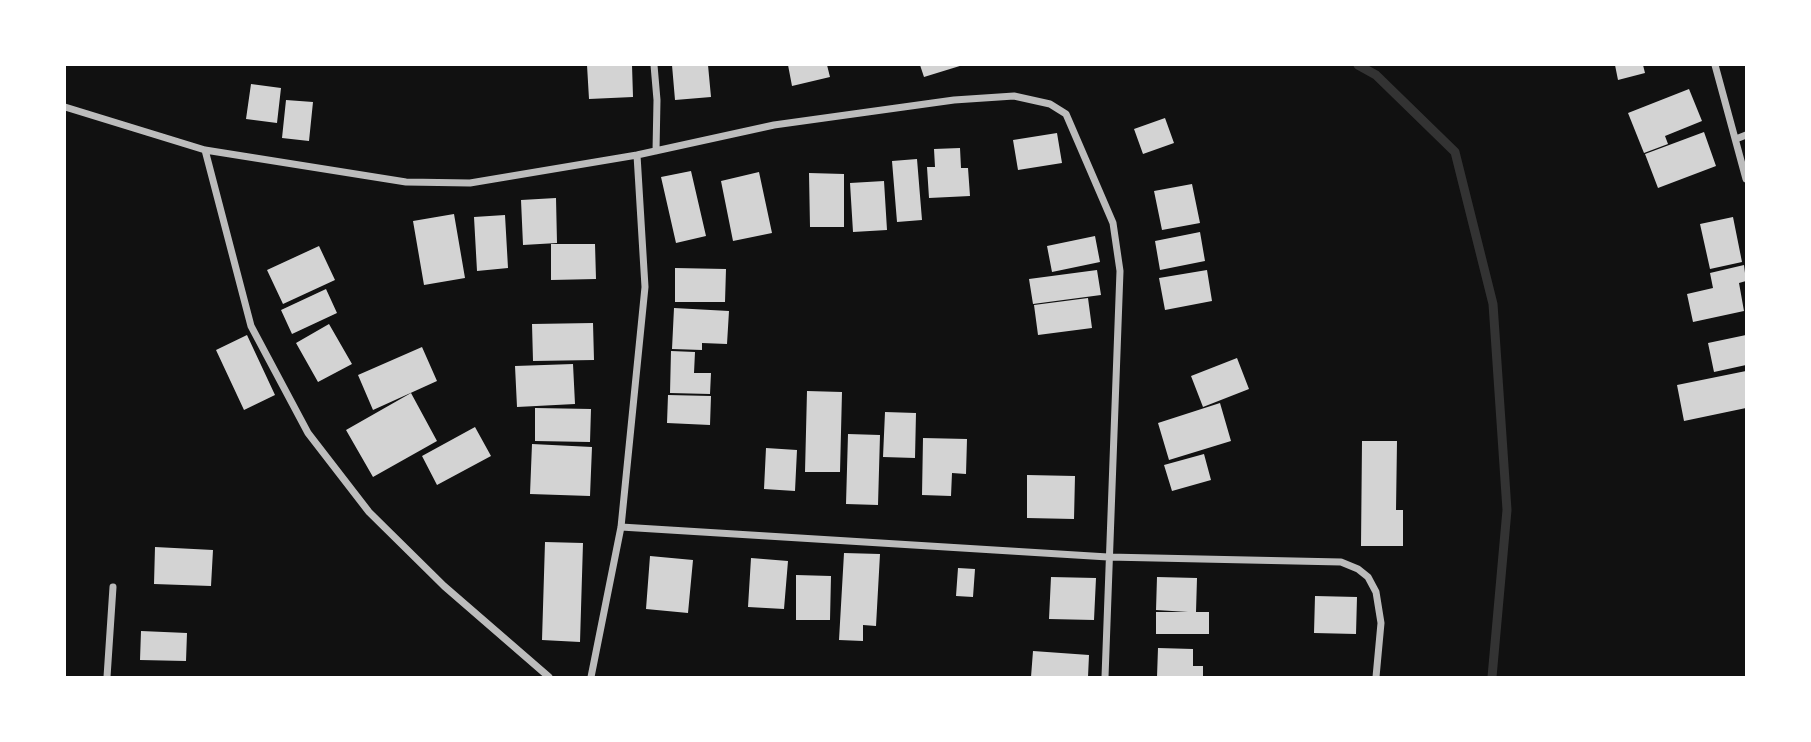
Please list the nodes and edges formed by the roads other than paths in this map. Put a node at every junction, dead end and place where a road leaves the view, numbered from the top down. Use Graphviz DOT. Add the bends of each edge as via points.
graph roads {
  1 [pos="654,65"];
  2 [pos="1715,65"];
  3 [pos="65,107"];
  4 [pos="1746,135"];
  5 [pos="1736,139"];
  6 [pos="205,150"];
  7 [pos="656,151"];
  8 [pos="637,155"];
  9 [pos="1746,179"];
  10 [pos="621,527"];
  11 [pos="1108,557"];
  12 [pos="113,587"];
  13 [pos="107,677"];
  14 [pos="549,677"];
  15 [pos="591,677"];
  16 [pos="1105,677"];
  17 [pos="1376,677"];
  1 -- 7 [label="street"];
  2 -- 5 [label="street"];
  3 -- 6 [label="street"];
  4 -- 5 [label="street"];
  5 -- 9 [label="street"];
  6 -- 8 [label="street" via="405,182 470,183"];
  6 -- 14 [label="street" via="251,326 308,433 369,512 444,586"];
  7 -- 8 [label="street"];
  7 -- 11 [label="street" via="774,125 954,100 1014,96 1050,104 1066,114 1113,223 1120,271"];
  8 -- 10 [label="street" via="645,287"];
  10 -- 11 [label="street"];
  10 -- 15 [label="street"];
  11 -- 16 [label="street"];
  11 -- 17 [label="street" via="1341,562 1358,569 1376,592 1381,623"];
  12 -- 13 [label="street"];
}
